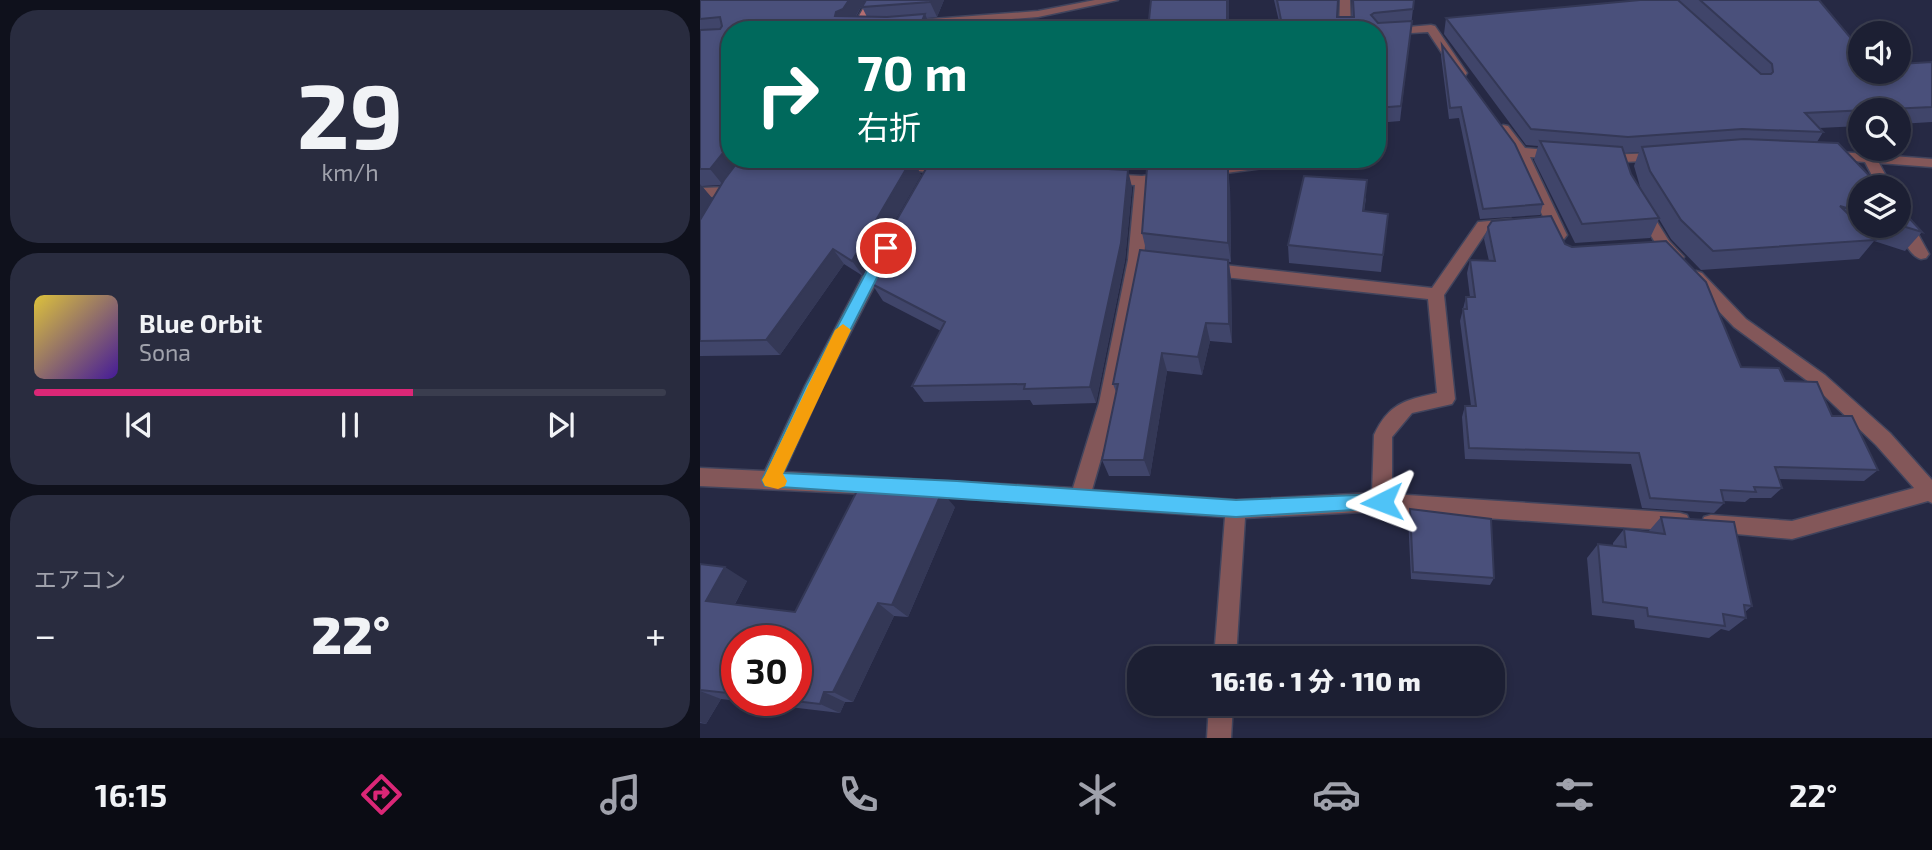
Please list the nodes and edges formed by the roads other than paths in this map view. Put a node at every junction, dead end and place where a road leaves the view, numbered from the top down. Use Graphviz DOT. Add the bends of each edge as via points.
graph roads {
  1 [pos="873,0"];
  2 [pos="1113,0"];
  3 [pos="1345,0"];
  4 [pos="864,21"];
  5 [pos="921,21"];
  6 [pos="1345,21"];
  7 [pos="1386,32"];
  8 [pos="1466,79"];
  9 [pos="1496,121"];
  10 [pos="1521,152"];
  11 [pos="1814,155"];
  12 [pos="1677,156"];
  13 [pos="1848,156"];
  14 [pos="1911,161"];
  15 [pos="1932,163"];
  16 [pos="896,168"];
  17 [pos="1235,168"];
  18 [pos="962,171"];
  19 [pos="1086,178"];
  20 [pos="1142,181"];
  21 [pos="732,187"];
  22 [pos="1632,192"];
  23 [pos="700,193"];
  24 [pos="718,211"];
  25 [pos="1538,222"];
  26 [pos="1911,235"];
  27 [pos="892,237"];
  28 [pos="1568,252"];
  29 [pos="1921,254"];
  30 [pos="1186,267"];
  31 [pos="1436,294"];
  32 [pos="700,477"];
  33 [pos="771,480"];
  34 [pos="1931,493"];
  35 [pos="1080,498"];
  36 [pos="1382,502"];
  37 [pos="1236,509"];
  38 [pos="1226,646"];
  39 [pos="1220,716"];
  40 [pos="1219,738"];
  1 -- 4 [label="main road"];
  2 -- 5 [label="street" via="1038,14 973,13"];
  3 -- 6 [label="street"];
  7 -- 8 [label="street" via="1437,27"];
  9 -- 10 [label="street"];
  10 -- 12 [label="street" via="1624,166"];
  10 -- 25 [label="street"];
  11 -- 13 [label="street"];
  14 -- 15 [label="street"];
  16 -- 18 [label="street" via="930,176"];
  17 -- 20 [label="street"];
  19 -- 20 [label="street"];
  20 -- 35 [label="street" via="1142,261"];
  21 -- 23 [label="street"];
  21 -- 24 [label="main road"];
  22 -- 34 [label="street" via="1657,246 1740,323 1819,380 1883,439"];
  25 -- 28 [label="street"];
  25 -- 31 [label="street" via="1483,226"];
  26 -- 29 [label="street"];
  27 -- 33 [label="street"];
  30 -- 31 [label="street"];
  31 -- 36 [label="street" via="1446,399 1406,407 1383,435"];
  32 -- 33 [label="street"];
  33 -- 35 [label="street"];
  34 -- 36 [label="street" via="1792,530"];
  35 -- 37 [label="street"];
  36 -- 37 [label="street"];
  37 -- 38 [label="street"];
  39 -- 40 [label="street"];
}
